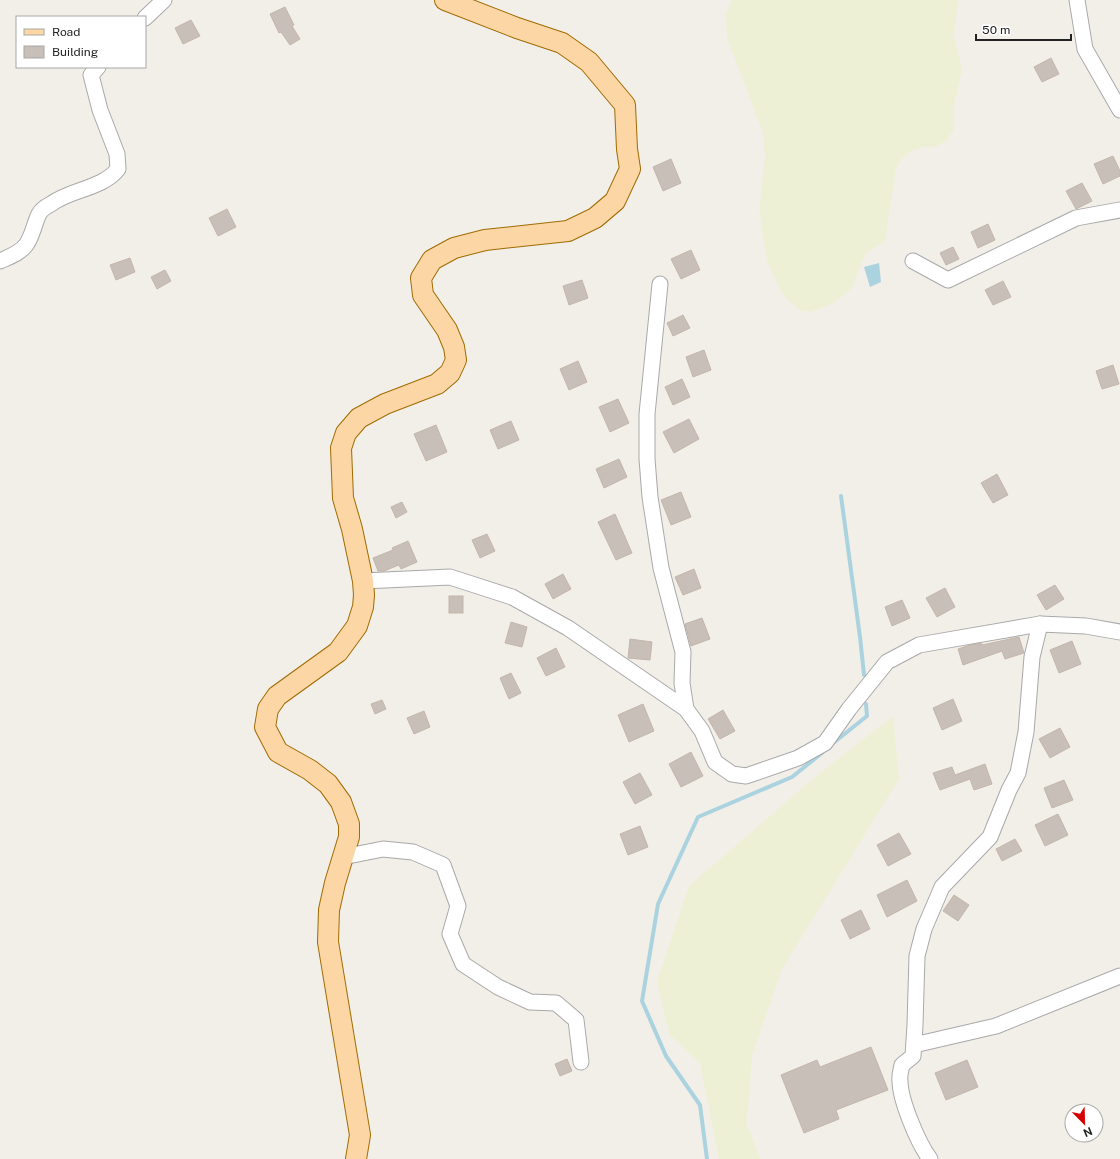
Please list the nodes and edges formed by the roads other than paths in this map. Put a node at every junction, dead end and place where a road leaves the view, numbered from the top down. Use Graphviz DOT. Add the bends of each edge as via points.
graph roads {
  1 [pos="164,0"];
  2 [pos="444,0"];
  3 [pos="1077,0"];
  4 [pos="146,17"];
  5 [pos="97,68"];
  6 [pos="1120,110"];
  7 [pos="1120,210"];
  8 [pos="913,260"];
  9 [pos="0,261"];
  10 [pos="660,284"];
  11 [pos="362,581"];
  12 [pos="1040,624"];
  13 [pos="1120,632"];
  14 [pos="686,709"];
  15 [pos="343,857"];
  16 [pos="1120,976"];
  17 [pos="914,1045"];
  18 [pos="581,1062"];
  19 [pos="356,1159"];
  20 [pos="930,1159"];
  1 -- 4 [label="street"];
  2 -- 11 [label="main road" via="562,43 588,62 625,105 630,169 615,201 595,218 575,228 568,231 485,240 454,248 432,260 421,278 423,295 447,330 454,347 456,360 450,373 437,384 384,404 359,418 346,433 341,448 344,498"];
  3 -- 6 [label="street" via="1085,49"];
  5 -- 9 [label="street" via="91,75 100,110 117,154 118,169 113,176 103,182 69,194 40,212 33,233 25,246"];
  7 -- 8 [label="street" via="1076,218 948,280"];
  10 -- 14 [label="street" via="647,414 647,459 661,568 683,652 682,683"];
  11 -- 14 [label="street" via="450,577 512,597 568,628"];
  11 -- 15 [label="main road" via="363,607 357,626 338,652 277,696 268,709 265,722 278,752 310,770 328,784 340,802 349,824 349,837"];
  12 -- 13 [label="street" via="1086,626"];
  12 -- 14 [label="street" via="919,645 887,662 825,742 798,758 746,776 732,774 715,762 702,731"];
  12 -- 17 [label="street" via="1032,657 1026,732 1018,773 990,837 942,887 924,929 917,956"];
  15 -- 18 [label="street" via="383,849 413,852 443,865 458,906 450,934 463,964 498,987 530,1002 556,1003 576,1020"];
  15 -- 19 [label="main road" via="329,910 328,942 360,1135"];
  16 -- 17 [label="street" via="996,1026"];
  17 -- 20 [label="street" via="913,1056 902,1065 900,1081 903,1100 915,1132"];
}
